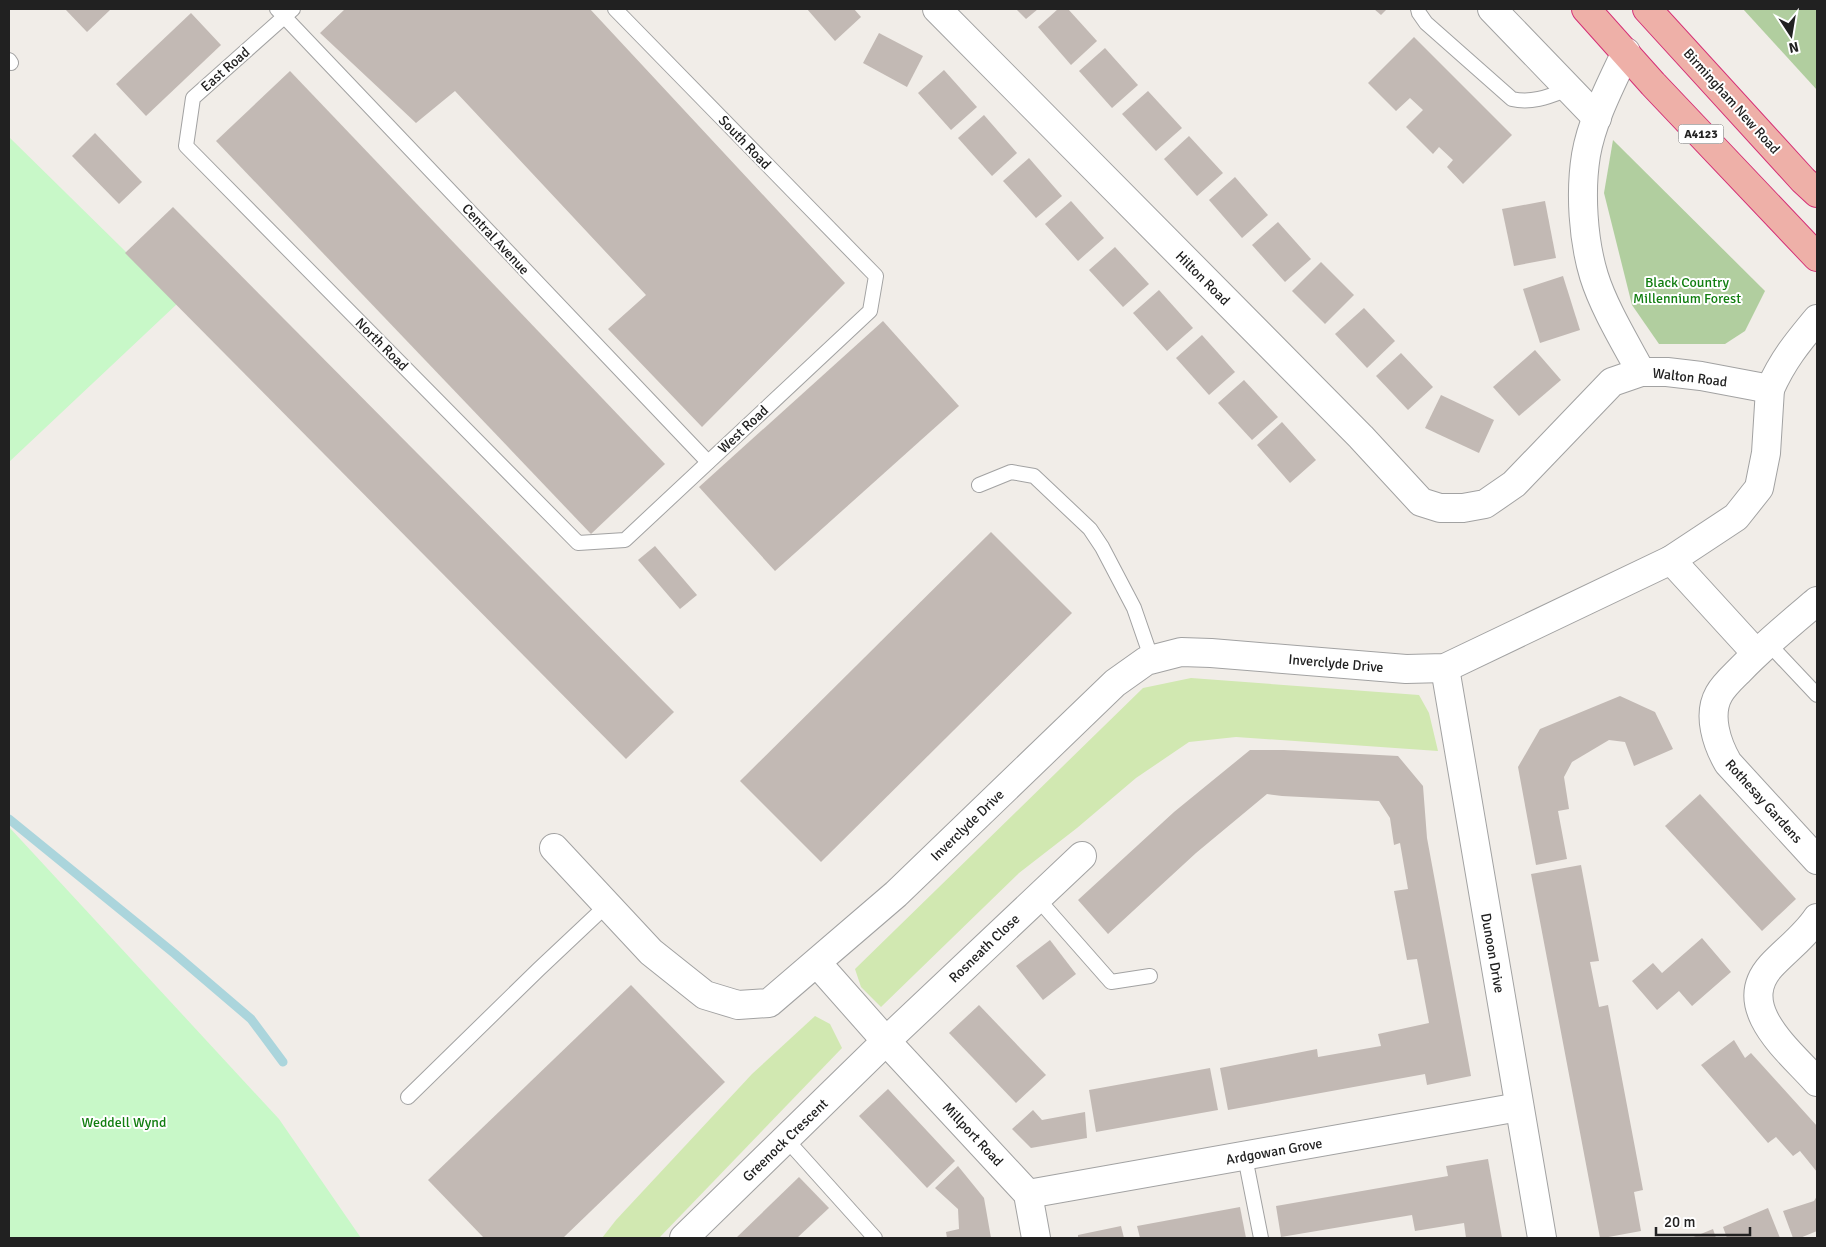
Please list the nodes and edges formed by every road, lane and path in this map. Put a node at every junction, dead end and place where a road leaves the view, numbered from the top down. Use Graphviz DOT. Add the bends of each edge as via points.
graph roads {
  1 [pos="615,9"];
  2 [pos="937,9"];
  3 [pos="1418,9"];
  4 [pos="1492,9"];
  5 [pos="1586,9"];
  6 [pos="1648,9"];
  7 [pos="285,11"];
  8 [pos="1626,52"];
  9 [pos="1568,89"];
  10 [pos="1597,118"];
  11 [pos="186,146"];
  12 [pos="1817,193"];
  13 [pos="1817,257"];
  14 [pos="876,276"];
  15 [pos="1817,319"];
  16 [pos="1641,372"];
  17 [pos="1770,389"];
  18 [pos="708,462"];
  19 [pos="980,485"];
  20 [pos="1486,504"];
  21 [pos="578,543"];
  22 [pos="1672,560"];
  23 [pos="1817,601"];
  24 [pos="1762,648"];
  25 [pos="1152,660"];
  26 [pos="1445,668"];
  27 [pos="1817,695"];
  28 [pos="554,848"];
  29 [pos="1082,856"];
  30 [pos="1817,860"];
  31 [pos="1037,898"];
  32 [pos="607,905"];
  33 [pos="1817,918"];
  34 [pos="817,964"];
  35 [pos="1150,976"];
  36 [pos="886,1041"];
  37 [pos="1817,1082"];
  38 [pos="408,1097"];
  39 [pos="1519,1107"];
  40 [pos="786,1139"];
  41 [pos="1245,1156"];
  42 [pos="1028,1194"];
  43 [pos="684,1238"];
  44 [pos="875,1238"];
  45 [pos="1036,1238"];
  46 [pos="1261,1238"];
  47 [pos="1542,1238"];
  1 -- 14 [label="lane, South Road"];
  2 -- 20 [label="street, Hilton Road" via="1421,502 1440,508"];
  3 -- 9 [label="lane" via="1426,23 1512,99 1542,99"];
  4 -- 9 [label="street"];
  5 -- 8 [label="highway, A4123"];
  6 -- 12 [label="highway, Birmingham New Road"];
  7 -- 11 [label="lane, East Road" via="193,98"];
  7 -- 18 [label="lane, Central Avenue"];
  8 -- 10 [label="street"];
  8 -- 13 [label="highway, A4123"];
  9 -- 10 [label="street"];
  10 -- 16 [label="street" via="1586,154 1583,208 1587,244 1594,277"];
  11 -- 21 [label="lane, North Road"];
  14 -- 18 [label="lane, West Road" via="870,311"];
  15 -- 17 [label="street" via="1790,351"];
  16 -- 17 [label="street, Walton Road" via="1701,376"];
  16 -- 20 [label="street, Walton Road" via="1612,382 1514,484"];
  17 -- 22 [label="street" via="1766,453 1759,488 1736,517"];
  18 -- 21 [label="lane, West Road" via="625,540"];
  19 -- 25 [label="lane" via="1011,472 1034,476 1090,529 1134,608"];
  22 -- 24 [label="street"];
  22 -- 26 [label="street"];
  23 -- 24 [label="street, Rothesay Gardens"];
  24 -- 27 [label="lane"];
  24 -- 30 [label="street, Rothesay Gardens" via="1719,694 1714,713 1719,748 1728,764"];
  25 -- 26 [label="street, Inverclyde Drive" via="1181,652 1406,669"];
  25 -- 34 [label="street, Inverclyde Drive" via="1114,683 896,894"];
  26 -- 39 [label="street, Dunoon Drive"];
  28 -- 32 [label="street, Inverclyde Drive"];
  29 -- 31 [label="street, Rosneath Close"];
  31 -- 35 [label="lane" via="1110,982"];
  31 -- 36 [label="street, Rosneath Close"];
  32 -- 34 [label="street, Inverclyde Drive" via="651,952 705,995 738,1005 769,1004"];
  32 -- 38 [label="lane"];
  33 -- 37 [label="street" via="1770,967 1763,978 1759,1005 1769,1029"];
  34 -- 36 [label="street, Millport Road"];
  36 -- 40 [label="street, Greenock Crescent"];
  36 -- 42 [label="street, Millport Road"];
  39 -- 41 [label="street, Ardgowan Grove"];
  39 -- 47 [label="street, Dunoon Drive"];
  40 -- 43 [label="street, Greenock Crescent"];
  40 -- 44 [label="lane"];
  41 -- 42 [label="street, Ardgowan Grove"];
  41 -- 46 [label="lane"];
  42 -- 45 [label="street"];
}
